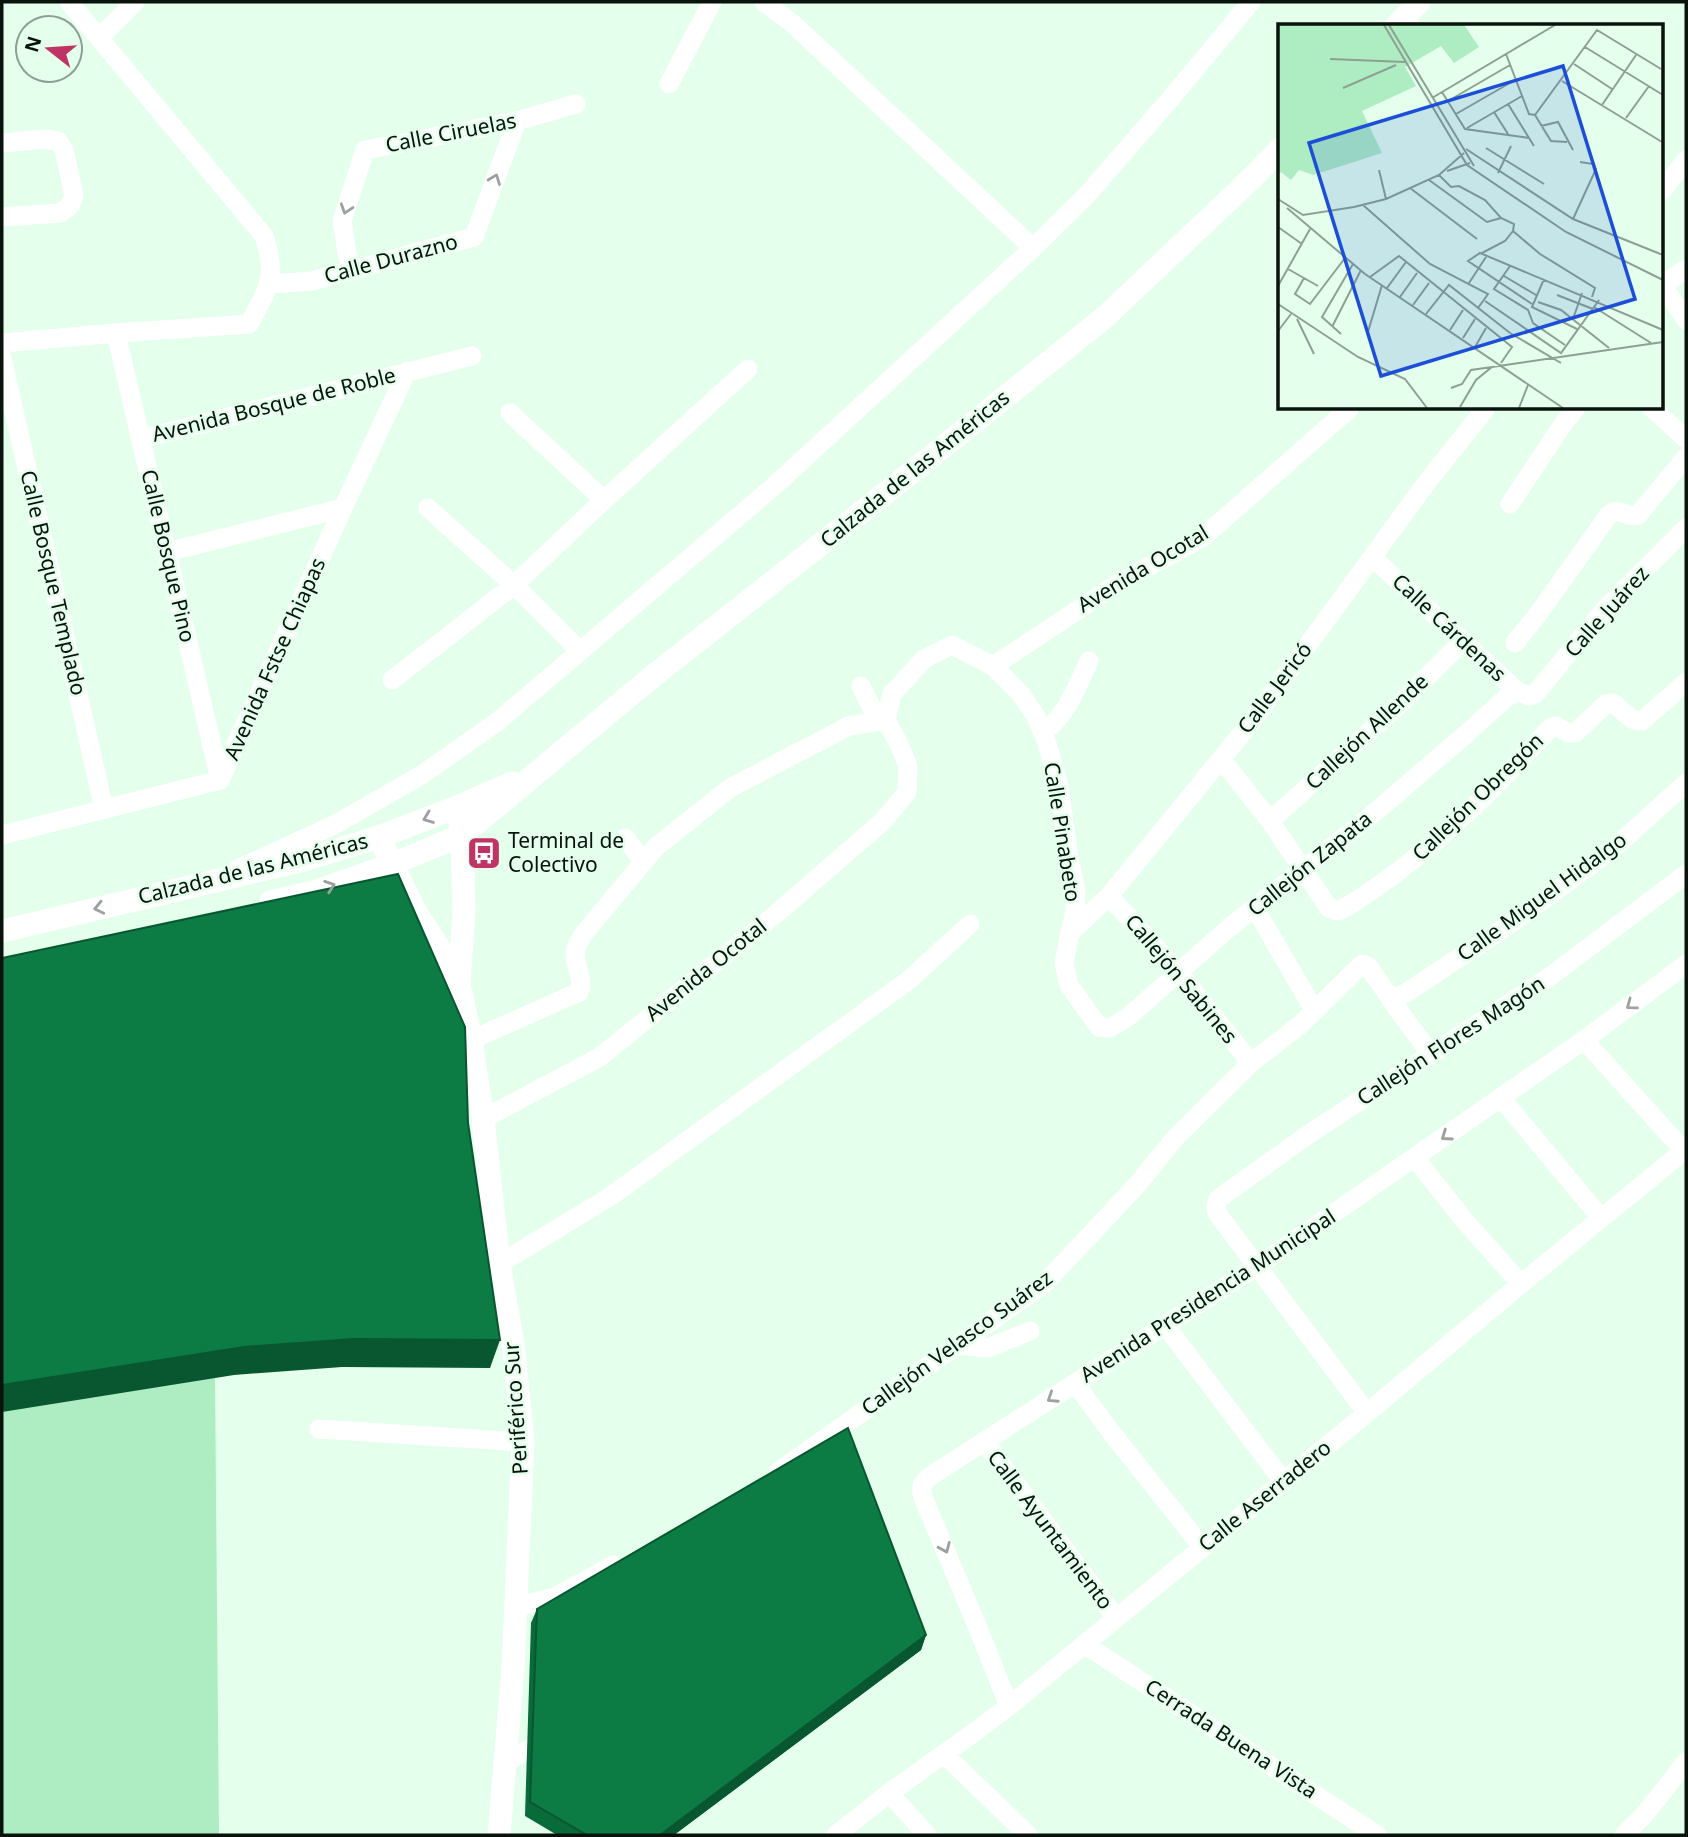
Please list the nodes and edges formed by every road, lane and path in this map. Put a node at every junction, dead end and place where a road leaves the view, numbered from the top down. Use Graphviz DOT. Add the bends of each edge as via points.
graph roads {
  1 [pos="69,2"];
  2 [pos="135,2"];
  3 [pos="712,2"];
  4 [pos="764,2"];
  5 [pos="1251,2"];
  6 [pos="1419,2"];
  7 [pos="1398,24"];
  8 [pos="99,38"];
  9 [pos="669,84"];
  10 [pos="576,104"];
  11 [pos="517,121"];
  12 [pos="2,143"];
  13 [pos="1278,151"];
  14 [pos="1686,160"];
  15 [pos="1664,188"];
  16 [pos="2,217"];
  17 [pos="1033,247"];
  18 [pos="1686,269"];
  19 [pos="352,271"];
  20 [pos="270,284"];
  21 [pos="1664,293"];
  22 [pos="1686,320"];
  23 [pos="116,333"];
  24 [pos="2,343"];
  25 [pos="472,356"];
  26 [pos="2,358"];
  27 [pos="748,369"];
  28 [pos="407,371"];
  29 [pos="1348,410"];
  30 [pos="1484,410"];
  31 [pos="1574,410"];
  32 [pos="1654,410"];
  33 [pos="510,413"];
  34 [pos="141,439"];
  35 [pos="1686,439"];
  36 [pos="1686,457"];
  37 [pos="604,500"];
  38 [pos="1510,504"];
  39 [pos="343,508"];
  40 [pos="428,508"];
  41 [pos="1686,528"];
  42 [pos="167,552"];
  43 [pos="1372,557"];
  44 [pos="514,585"];
  45 [pos="1463,641"];
  46 [pos="1515,643"];
  47 [pos="580,651"];
  48 [pos="1089,661"];
  49 [pos="993,666"];
  50 [pos="392,680"];
  51 [pos="1686,682"];
  52 [pos="861,686"];
  53 [pos="1523,693"];
  54 [pos="882,721"];
  55 [pos="1043,732"];
  56 [pos="1222,760"];
  57 [pos="536,773"];
  58 [pos="220,780"];
  59 [pos="1686,783"];
  60 [pos="457,807"];
  61 [pos="104,809"];
  62 [pos="1270,821"];
  63 [pos="2,835"];
  64 [pos="462,835"];
  65 [pos="379,837"];
  66 [pos="625,838"];
  67 [pos="644,862"];
  68 [pos="393,864"];
  69 [pos="1303,870"];
  70 [pos="1686,874"];
  71 [pos="208,883"];
  72 [pos="1109,896"];
  73 [pos="246,908"];
  74 [pos="1255,908"];
  75 [pos="970,924"];
  76 [pos="2,931"];
  77 [pos="1070,933"];
  78 [pos="1179,973"];
  79 [pos="1682,975"];
  80 [pos="459,984"];
  81 [pos="1390,996"];
  82 [pos="1314,1010"];
  83 [pos="471,1040"];
  84 [pos="1584,1040"];
  85 [pos="1431,1054"];
  86 [pos="1251,1063"];
  87 [pos="1501,1098"];
  88 [pos="483,1119"];
  89 [pos="1685,1150"];
  90 [pos="1415,1158"];
  91 [pos="1601,1218"];
  92 [pos="499,1265"];
  93 [pos="1256,1267"];
  94 [pos="1521,1284"];
  95 [pos="1165,1325"];
  96 [pos="1030,1331"];
  97 [pos="958,1345"];
  98 [pos="1076,1383"];
  99 [pos="1367,1413"];
  100 [pos="319,1429"];
  101 [pos="984,1441"];
  102 [pos="523,1443"];
  103 [pos="768,1478"];
  104 [pos="1283,1481"];
  105 [pos="1203,1548"];
  106 [pos="626,1558"];
  107 [pos="515,1607"];
  108 [pos="1116,1618"];
  109 [pos="1084,1644"];
  110 [pos="1009,1706"];
  111 [pos="563,1731"];
  112 [pos="944,1754"];
  113 [pos="506,1762"];
  114 [pos="1686,1762"];
  115 [pos="890,1793"];
  116 [pos="499,1835"];
  117 [pos="836,1835"];
  118 [pos="927,1835"];
  119 [pos="1028,1835"];
  120 [pos="1377,1835"];
  121 [pos="1624,1835"];
  1 -- 8 [label="street"];
  2 -- 8 [label="street"];
  3 -- 9 [label="street"];
  4 -- 17 [label="street"];
  5 -- 17 [label="street" via="1103,176"];
  6 -- 7 [label="main road"];
  8 -- 20 [label="street" via="264,236 271,257"];
  10 -- 11 [label="street, Calle Ciruelas"];
  19 -- 11 [label="street, Calle Durazno, one-way" via="474,237"];
  11 -- 19 [label="street, Calle Ciruelas, one-way" via="365,150 342,221"];
  12 -- 16 [label="street" via="58,141 64,149 74,197 60,213"];
  13 -- 57 [label="main road, Calzada de las Américas" via="1105,317"];
  14 -- 15 [label="street"];
  17 -- 47 [label="street" via="773,487"];
  18 -- 21 [label="street"];
  19 -- 20 [label="street, Calle Durazno" via="312,281"];
  20 -- 23 [label="street" via="249,324"];
  21 -- 22 [label="street"];
  23 -- 24 [label="street"];
  23 -- 34 [label="street, Calle Bosque Pino"];
  25 -- 28 [label="street, Avenida Bosque de Roble"];
  26 -- 61 [label="street, Calle Bosque Templado"];
  27 -- 37 [label="street"];
  28 -- 34 [label="street, Avenida Bosque de Roble"];
  28 -- 39 [label="street, Avenida Fstse Chiapas"];
  29 -- 49 [label="street, Avenida Ocotal" via="1202,538 1120,582"];
  30 -- 43 [label="street, Calle Jericó"];
  31 -- 38 [label="street"];
  32 -- 35 [label="street"];
  33 -- 37 [label="street"];
  34 -- 42 [label="street, Calle Bosque Pino"];
  36 -- 46 [label="street" via="1638,515 1613,511 1608,516"];
  37 -- 44 [label="street"];
  39 -- 42 [label="street"];
  39 -- 58 [label="street, Avenida Fstse Chiapas"];
  40 -- 44 [label="street"];
  41 -- 53 [label="street, Calle Juárez" via="1605,609 1535,694"];
  42 -- 58 [label="street, Calle Bosque Pino"];
  43 -- 45 [label="street, Calle Cárdenas"];
  43 -- 56 [label="street, Calle Jericó"];
  44 -- 47 [label="street"];
  44 -- 50 [label="street"];
  45 -- 53 [label="street, Calle Cárdenas"];
  45 -- 62 [label="street, Callejón Allende"];
  47 -- 71 [label="street" via="497,722 423,774 336,824"];
  48 -- 55 [label="street" via="1063,712"];
  49 -- 54 [label="street, Calle Pinabeto" via="952,645 924,659 892,694"];
  49 -- 55 [label="street, Calle Pinabeto" via="1021,694"];
  51 -- 69 [label="street, Callejón Obregón" via="1642,721 1632,719 1613,703 1576,733 1549,728 1457,823 1353,904 1338,911 1329,908"];
  52 -- 54 [label="street"];
  53 -- 69 [label="street, Callejón Zapata" via="1507,696"];
  54 -- 67 [label="street" via="849,726 730,788 656,847"];
  54 -- 88 [label="street, Avenida Ocotal" via="908,766 907,792 883,821 600,1057"];
  55 -- 77 [label="street, Calle Pinabeto" via="1059,786 1076,891"];
  56 -- 62 [label="street"];
  56 -- 72 [label="street, Calle Jericó"];
  57 -- 60 [label="main road, Calzada de las Américas"];
  57 -- 64 [label="main road, Calzada de las Américas"];
  58 -- 61 [label="street, Avenida Fstse Chiapas"];
  59 -- 81 [label="street, Calle Miguel Hidalgo" via="1614,848 1513,922 1406,993"];
  60 -- 64 [label="main road, Periférico Sur"];
  60 -- 65 [label="main road, Calzada de las Américas, one-way"];
  61 -- 63 [label="street, Avenida Fstse Chiapas"];
  62 -- 69 [label="street"];
  64 -- 68 [label="main road, Calzada de las Américas"];
  64 -- 80 [label="main road, Periférico Sur" via="464,912"];
  65 -- 68 [label="main road, Periférico Sur"];
  65 -- 71 [label="main road, Calzada de las Américas"];
  66 -- 67 [label="street"];
  67 -- 83 [label="street" via="576,946 579,992"];
  73 -- 68 [label="main road, Calzada de las Américas, one-way" via="314,892"];
  68 -- 80 [label="main road, Periférico Sur"];
  69 -- 74 [label="street, Callejón Zapata"];
  70 -- 85 [label="street, Callejón Flores Magón" via="1548,978"];
  71 -- 76 [label="main road, Calzada de las Américas, one-way"];
  72 -- 77 [label="street, Calle Jericó"];
  72 -- 78 [label="street, Callejón Sabines"];
  74 -- 78 [label="street, Callejón Zapata"];
  74 -- 82 [label="street"];
  75 -- 92 [label="street" via="909,980 611,1196"];
  77 -- 78 [label="street, Callejón Zapata" via="1065,963 1069,985 1099,1027 1110,1028 1129,1017"];
  78 -- 86 [label="street, Callejón Sabines"];
  79 -- 84 [label="street, Avenida Presidencia Municipal, one-way"];
  80 -- 83 [label="main road, Periférico Sur"];
  81 -- 82 [label="street, Callejón Velasco Suárez" via="1365,964"];
  81 -- 85 [label="street"];
  82 -- 86 [label="street, Callejón Velasco Suárez"];
  83 -- 88 [label="main road, Periférico Sur"];
  84 -- 87 [label="street, Avenida Presidencia Municipal"];
  84 -- 89 [label="street"];
  85 -- 93 [label="street, Callejón Flores Magón" via="1218,1199 1217,1213"];
  86 -- 97 [label="street, Callejón Velasco Suárez" via="1176,1137 1045,1283"];
  87 -- 90 [label="street, Avenida Presidencia Municipal, one-way"];
  87 -- 91 [label="street"];
  88 -- 92 [label="main road, Periférico Sur"];
  89 -- 91 [label="street, Calle Aserradero"];
  90 -- 93 [label="street, Avenida Presidencia Municipal"];
  90 -- 94 [label="street"];
  91 -- 94 [label="street, Calle Aserradero"];
  92 -- 102 [label="main road, Periférico Sur" via="503,1348"];
  93 -- 95 [label="street, Avenida Presidencia Municipal"];
  93 -- 99 [label="street"];
  94 -- 99 [label="street, Calle Aserradero"];
  95 -- 98 [label="street, Avenida Presidencia Municipal"];
  95 -- 104 [label="street"];
  96 -- 97 [label="street" via="988,1348"];
  97 -- 103 [label="street, Callejón Velasco Suárez"];
  98 -- 101 [label="street, Avenida Presidencia Municipal, one-way"];
  98 -- 105 [label="street"];
  99 -- 104 [label="street, Calle Aserradero"];
  100 -- 102 [label="street"];
  101 -- 108 [label="street, Calle Ayuntamiento"];
  101 -- 110 [label="street, Avenida Presidencia Municipal, one-way" via="929,1476 922,1495"];
  102 -- 107 [label="main road, Periférico Sur"];
  104 -- 105 [label="street, Calle Aserradero"];
  105 -- 108 [label="street, Calle Aserradero"];
  106 -- 107 [label="street" via="555,1597"];
  107 -- 113 [label="main road, Periférico Sur" via="519,1669"];
  108 -- 109 [label="street, Calle Aserradero"];
  109 -- 110 [label="street, Calle Aserradero"];
  109 -- 120 [label="street, Cerrada Buena Vista"];
  110 -- 112 [label="street, Calle Aserradero"];
  111 -- 113 [label="street"];
  112 -- 115 [label="street, Calle Aserradero"];
  112 -- 119 [label="street"];
  113 -- 116 [label="main road, Periférico Sur"];
  114 -- 121 [label="street"];
  115 -- 117 [label="street, Calle Aserradero"];
  115 -- 118 [label="street"];
}
